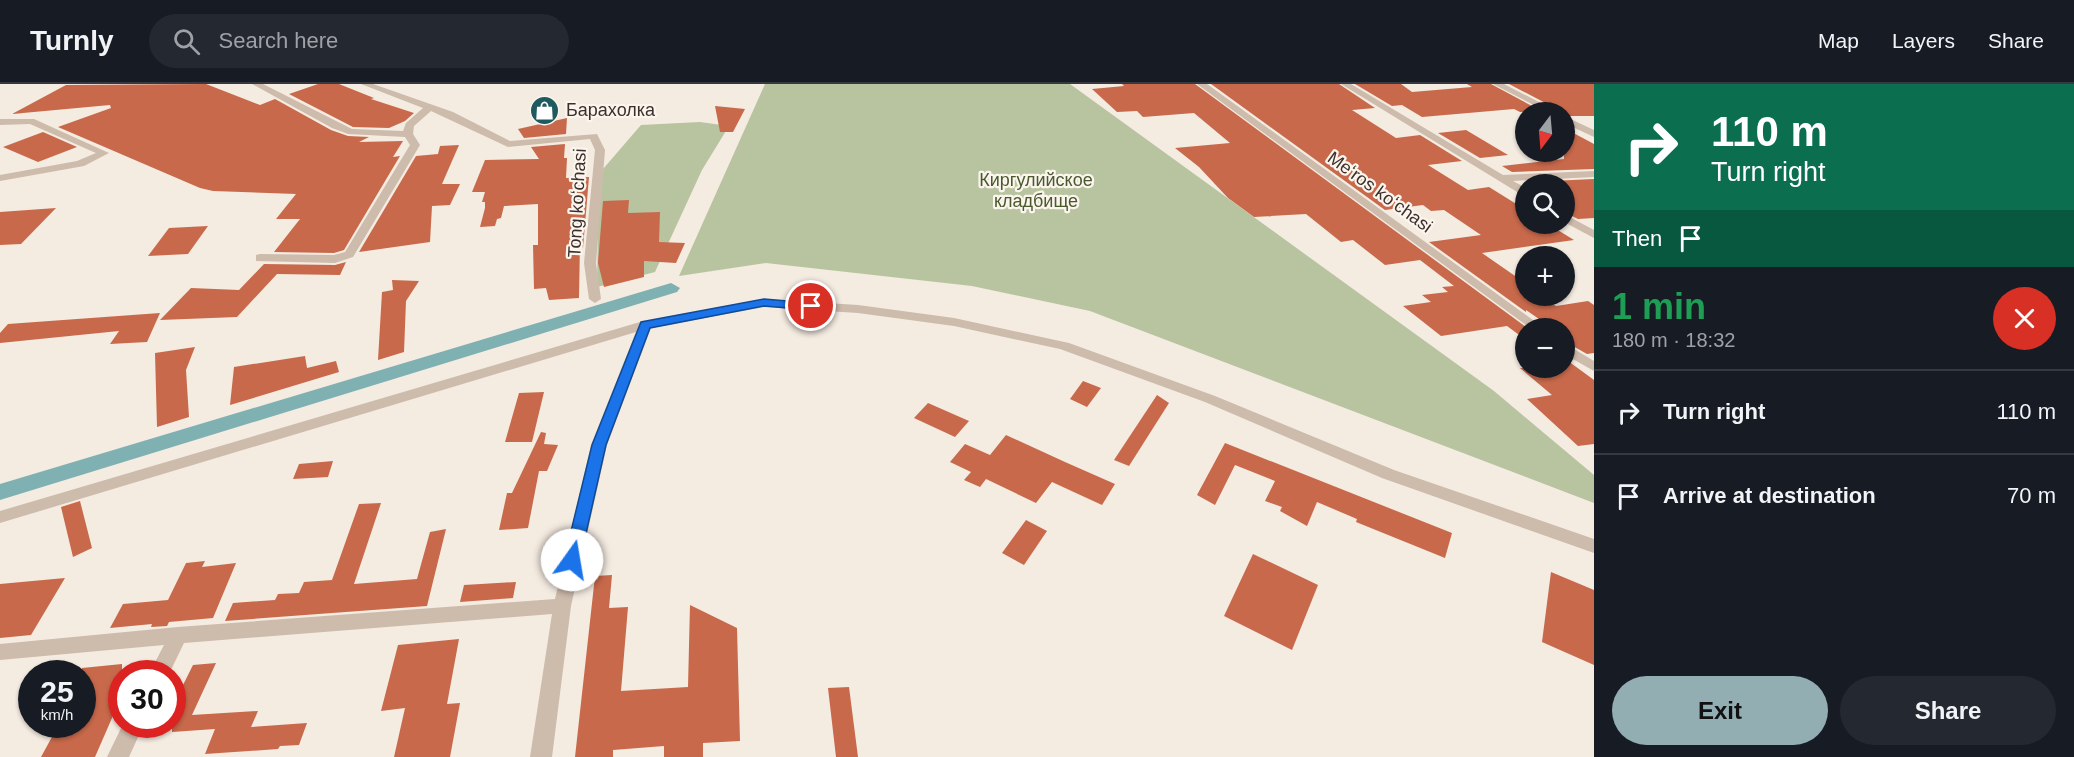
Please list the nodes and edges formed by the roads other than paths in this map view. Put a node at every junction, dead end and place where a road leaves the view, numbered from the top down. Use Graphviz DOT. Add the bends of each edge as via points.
graph roads {
  1 [pos="256,84"];
  2 [pos="365,84"];
  3 [pos="1201,84"];
  4 [pos="1345,84"];
  5 [pos="1497,84"];
  6 [pos="1533,102"];
  7 [pos="429,107"];
  8 [pos="0,122"];
  9 [pos="1575,124"];
  10 [pos="408,134"];
  11 [pos="1594,134"];
  12 [pos="1594,174"];
  13 [pos="0,178"];
  14 [pos="1501,178"];
  15 [pos="1515,186"];
  16 [pos="1575,224"];
  17 [pos="1594,235"];
  18 [pos="260,258"];
  19 [pos="595,299"];
  20 [pos="1524,318"];
  21 [pos="645,325"];
  22 [pos="1575,355"];
  23 [pos="1594,368"];
  24 [pos="0,517"];
  25 [pos="1594,546"];
  26 [pos="562,606"];
  27 [pos="178,635"];
  28 [pos="0,652"];
  29 [pos="166,660"];
  30 [pos="127,738"];
  31 [pos="118,757"];
  32 [pos="541,757"];
  1 -- 10 [label="street" via="351,132"];
  2 -- 7 [label="street, Tong koʻchasi"];
  3 -- 20 [label="street, Meʻros koʻchasi"];
  4 -- 14 [label="street"];
  5 -- 6 [label="street"];
  7 -- 10 [label="street" via="409,125"];
  7 -- 19 [label="street, Tong koʻchasi" via="508,144 594,136 600,150 590,263"];
  8 -- 13 [label="street" via="31,121 104,153 80,164"];
  9 -- 11 [label="street"];
  10 -- 18 [label="street" via="415,146 350,254 335,259"];
  12 -- 14 [label="street"];
  14 -- 15 [label="street"];
  16 -- 17 [label="street"];
  21 -- 24 [label="street"];
  21 -- 25 [label="street" via="764,303 858,309 954,322 1053,344 1210,399 1388,474"];
  21 -- 26 [label="street" via="599,445"];
  22 -- 23 [label="street"];
  26 -- 27 [label="street"];
  26 -- 32 [label="street"];
  27 -- 28 [label="street"];
  27 -- 29 [label="street"];
  30 -- 31 [label="street"];
}
